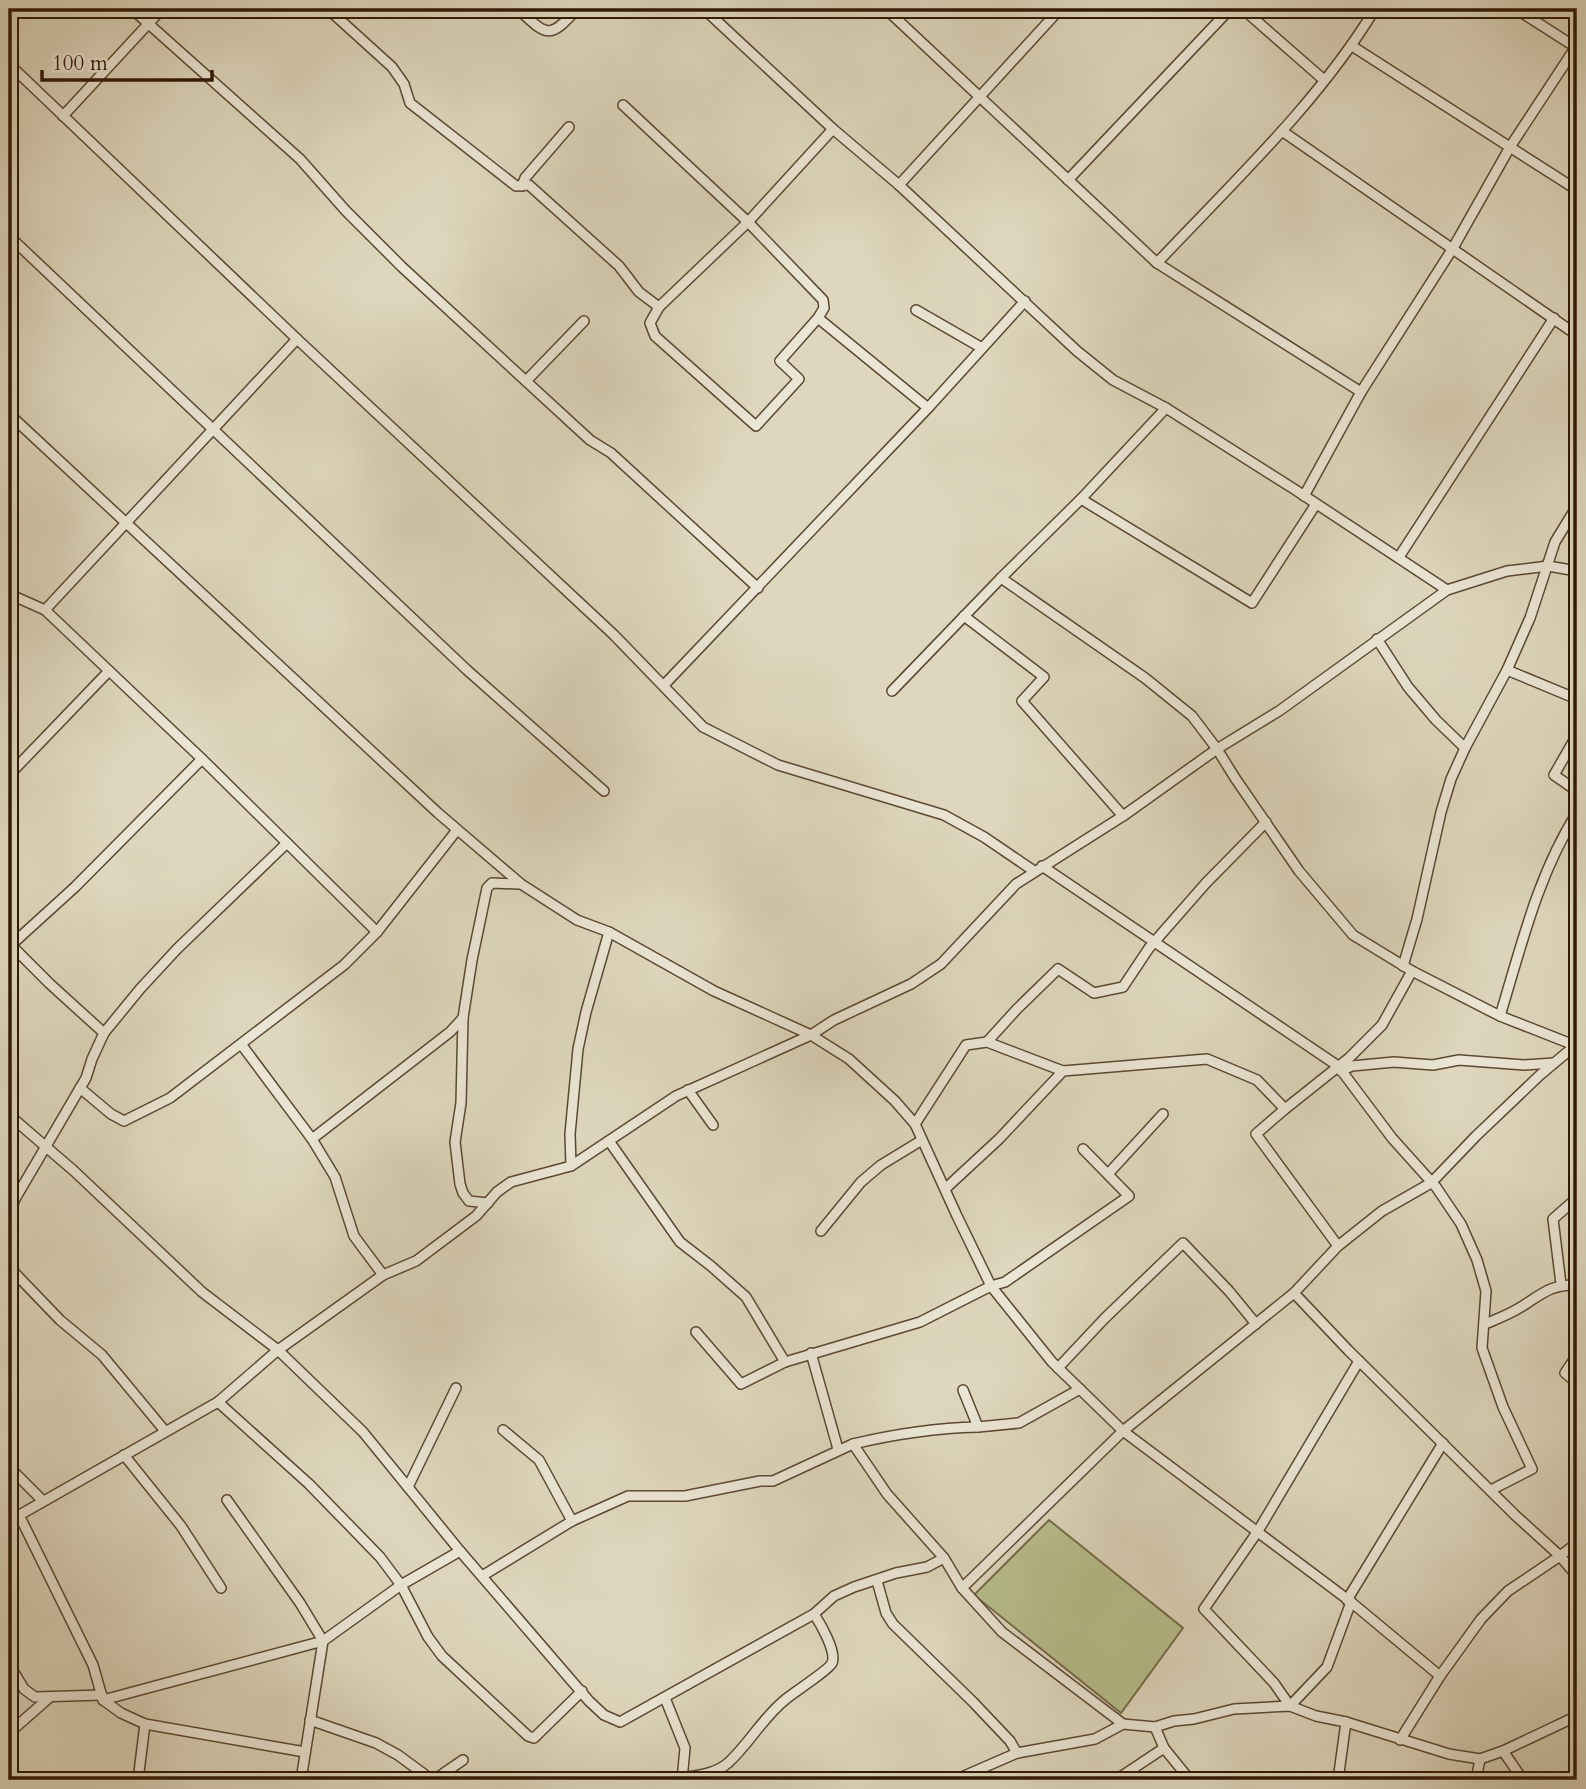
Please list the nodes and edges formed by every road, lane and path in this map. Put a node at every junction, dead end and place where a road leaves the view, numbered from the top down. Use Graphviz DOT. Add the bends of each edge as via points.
graph roads {
  1 [pos="132,9"];
  2 [pos="162,9"];
  3 [pos="328,9"];
  4 [pos="517,9"];
  5 [pos="577,9"];
  6 [pos="704,9"];
  7 [pos="1060,9"];
  8 [pos="1230,9"];
  9 [pos="1243,9"];
  10 [pos="1375,9"];
  11 [pos="1516,9"];
  12 [pos="891,10"];
  13 [pos="148,24"];
  14 [pos="1352,47"];
  15 [pos="1577,47"];
  16 [pos="9,64"];
  17 [pos="1325,80"];
  18 [pos="981,97"];
  19 [pos="623,105"];
  20 [pos="63,116"];
  21 [pos="569,127"];
  22 [pos="833,129"];
  23 [pos="1282,131"];
  24 [pos="1510,147"];
  25 [pos="1068,180"];
  26 [pos="899,185"];
  27 [pos="522,186"];
  28 [pos="1577,190"];
  29 [pos="748,222"];
  30 [pos="9,236"];
  31 [pos="1453,248"];
  32 [pos="1157,263"];
  33 [pos="1025,301"];
  34 [pos="659,307"];
  35 [pos="916,310"];
  36 [pos="818,318"];
  37 [pos="1554,318"];
  38 [pos="584,321"];
  39 [pos="1577,335"];
  40 [pos="297,339"];
  41 [pos="982,348"];
  42 [pos="526,381"];
  43 [pos="1361,392"];
  44 [pos="928,408"];
  45 [pos="1166,408"];
  46 [pos="9,414"];
  47 [pos="213,428"];
  48 [pos="1304,496"];
  49 [pos="1081,499"];
  50 [pos="1316,504"];
  51 [pos="1577,508"];
  52 [pos="124,523"];
  53 [pos="1399,557"];
  54 [pos="1548,566"];
  55 [pos="1577,571"];
  56 [pos="1001,578"];
  57 [pos="758,588"];
  58 [pos="1447,590"];
  59 [pos="13,596"];
  60 [pos="9,606"];
  61 [pos="45,610"];
  62 [pos="964,616"];
  63 [pos="1377,639"];
  64 [pos="1507,670"];
  65 [pos="109,671"];
  66 [pos="664,685"];
  67 [pos="892,691"];
  68 [pos="1577,699"];
  69 [pos="1577,735"];
  70 [pos="1465,748"];
  71 [pos="1217,749"];
  72 [pos="202,759"];
  73 [pos="9,775"];
  74 [pos="604,791"];
  75 [pos="1577,791"];
  76 [pos="1577,813"];
  77 [pos="1124,816"];
  78 [pos="1266,822"];
  79 [pos="457,830"];
  80 [pos="287,843"];
  81 [pos="1038,869"];
  82 [pos="521,884"];
  83 [pos="377,932"];
  84 [pos="609,932"];
  85 [pos="1154,942"];
  86 [pos="10,946"];
  87 [pos="1408,969"];
  88 [pos="1500,1016"];
  89 [pos="463,1018"];
  90 [pos="104,1033"];
  91 [pos="811,1035"];
  92 [pos="987,1042"];
  93 [pos="241,1044"];
  94 [pos="1576,1044"];
  95 [pos="1554,1063"];
  96 [pos="1339,1069"];
  97 [pos="1063,1071"];
  98 [pos="80,1088"];
  99 [pos="688,1090"];
  100 [pos="1285,1109"];
  101 [pos="1163,1114"];
  102 [pos="9,1115"];
  103 [pos="915,1124"];
  104 [pos="713,1125"];
  105 [pos="312,1139"];
  106 [pos="922,1140"];
  107 [pos="609,1141"];
  108 [pos="46,1147"];
  109 [pos="1083,1149"];
  110 [pos="572,1166"];
  111 [pos="1108,1174"];
  112 [pos="1431,1183"];
  113 [pos="945,1189"];
  114 [pos="1577,1198"];
  115 [pos="488,1203"];
  116 [pos="9,1216"];
  117 [pos="821,1231"];
  118 [pos="1338,1246"];
  119 [pos="9,1268"];
  120 [pos="383,1275"];
  121 [pos="1561,1284"];
  122 [pos="1577,1285"];
  123 [pos="991,1286"];
  124 [pos="1294,1293"];
  125 [pos="1256,1324"];
  126 [pos="1485,1324"];
  127 [pos="696,1332"];
  128 [pos="278,1350"];
  129 [pos="811,1353"];
  130 [pos="1577,1355"];
  131 [pos="1359,1361"];
  132 [pos="785,1362"];
  133 [pos="1058,1368"];
  134 [pos="1577,1382"];
  135 [pos="456,1388"];
  136 [pos="1080,1389"];
  137 [pos="963,1390"];
  138 [pos="218,1402"];
  139 [pos="978,1427"];
  140 [pos="503,1430"];
  141 [pos="165,1431"];
  142 [pos="1123,1431"];
  143 [pos="1443,1443"];
  144 [pos="853,1444"];
  145 [pos="838,1449"];
  146 [pos="124,1455"];
  147 [pos="9,1467"];
  148 [pos="408,1487"];
  149 [pos="1491,1490"];
  150 [pos="42,1500"];
  151 [pos="227,1500"];
  152 [pos="19,1515"];
  153 [pos="9,1521"];
  154 [pos="572,1521"];
  155 [pos="1258,1531"];
  156 [pos="1577,1543"];
  157 [pos="460,1551"];
  158 [pos="1560,1556"];
  159 [pos="944,1558"];
  160 [pos="482,1576"];
  161 [pos="1577,1576"];
  162 [pos="877,1581"];
  163 [pos="401,1586"];
  164 [pos="220,1588"];
  165 [pos="962,1588"];
  166 [pos="1349,1601"];
  167 [pos="814,1614"];
  168 [pos="323,1641"];
  169 [pos="9,1664"];
  170 [pos="1440,1676"];
  171 [pos="582,1691"];
  172 [pos="50,1697"];
  173 [pos="102,1697"];
  174 [pos="665,1698"];
  175 [pos="1290,1706"];
  176 [pos="1577,1716"];
  177 [pos="310,1720"];
  178 [pos="1346,1722"];
  179 [pos="145,1724"];
  180 [pos="1123,1724"];
  181 [pos="1155,1727"];
  182 [pos="9,1733"];
  183 [pos="1400,1740"];
  184 [pos="1164,1748"];
  185 [pos="1503,1751"];
  186 [pos="305,1752"];
  187 [pos="1017,1753"];
  188 [pos="1480,1759"];
  189 [pos="463,1760"];
  190 [pos="682,1779"];
  191 [pos="138,1780"];
  192 [pos="301,1780"];
  193 [pos="433,1780"];
  194 [pos="955,1780"];
  195 [pos="1116,1780"];
  196 [pos="1190,1780"];
  197 [pos="1338,1780"];
  198 [pos="1476,1780"];
  199 [pos="1523,1780"];
  1 -- 13 [label="street"];
  2 -- 13 [label="street"];
  3 -- 27 [label="street" via="393,67 410,103 516,186"];
  4 -- 5 [label="street" via="541,30 551,31"];
  6 -- 22 [label="street"];
  7 -- 18 [label="street"];
  8 -- 25 [label="street"];
  9 -- 17 [label="street"];
  10 -- 14 [label="street"];
  11 -- 15 [label="street"];
  12 -- 18 [label="street"];
  13 -- 20 [label="street"];
  13 -- 42 [label="street" via="300,159 402,267"];
  14 -- 17 [label="street"];
  14 -- 24 [label="street"];
  15 -- 24 [label="street"];
  16 -- 20 [label="street"];
  17 -- 23 [label="street"];
  18 -- 25 [label="street"];
  18 -- 26 [label="street"];
  19 -- 29 [label="street"];
  20 -- 40 [label="street"];
  21 -- 27 [label="street"];
  22 -- 26 [label="street"];
  22 -- 29 [label="street"];
  23 -- 31 [label="street"];
  23 -- 32 [label="street"];
  24 -- 28 [label="street"];
  24 -- 31 [label="street"];
  25 -- 32 [label="street"];
  26 -- 33 [label="street"];
  27 -- 34 [label="street" via="529,185 577,226"];
  29 -- 34 [label="street"];
  29 -- 36 [label="street" via="823,300"];
  30 -- 47 [label="street"];
  31 -- 37 [label="street"];
  31 -- 43 [label="street"];
  32 -- 43 [label="street"];
  33 -- 41 [label="street"];
  33 -- 45 [label="street" via="1113,380"];
  34 -- 36 [label="street" via="650,323 654,336 756,426 799,379 780,361"];
  35 -- 41 [label="street"];
  36 -- 44 [label="street"];
  37 -- 39 [label="street"];
  37 -- 53 [label="street"];
  38 -- 42 [label="street"];
  40 -- 47 [label="street"];
  40 -- 66 [label="street"];
  41 -- 44 [label="street"];
  42 -- 57 [label="street"];
  43 -- 48 [label="street"];
  44 -- 57 [label="street"];
  45 -- 48 [label="street"];
  45 -- 49 [label="street"];
  46 -- 52 [label="street"];
  47 -- 52 [label="street"];
  47 -- 74 [label="street" via="467,670"];
  48 -- 50 [label="street"];
  49 -- 50 [label="street" via="1252,603"];
  49 -- 56 [label="street"];
  50 -- 53 [label="street"];
  51 -- 54 [label="street" via="1555,542"];
  52 -- 61 [label="street"];
  52 -- 79 [label="street"];
  53 -- 58 [label="street"];
  54 -- 55 [label="street"];
  54 -- 58 [label="street" via="1507,570"];
  54 -- 64 [label="street"];
  56 -- 62 [label="street"];
  56 -- 71 [label="street" via="1171,697"];
  57 -- 66 [label="street"];
  58 -- 63 [label="street"];
  59 -- 60 [label="street"];
  59 -- 61 [label="street"];
  61 -- 65 [label="street"];
  62 -- 67 [label="street"];
  62 -- 77 [label="street" via="1044,677 1022,701"];
  63 -- 70 [label="street" via="1408,687"];
  63 -- 71 [label="street" via="1279,712"];
  64 -- 68 [label="street"];
  64 -- 70 [label="street"];
  65 -- 72 [label="street"];
  65 -- 73 [label="street"];
  66 -- 81 [label="street" via="714,734 778,765 944,815"];
  69 -- 75 [label="street" via="1555,775"];
  70 -- 87 [label="street" via="1441,812"];
  71 -- 77 [label="street"];
  71 -- 78 [label="street"];
  72 -- 80 [label="street"];
  72 -- 86 [label="street"];
  76 -- 88 [label="street" via="1540,888"];
  77 -- 81 [label="street"];
  78 -- 85 [label="street"];
  78 -- 87 [label="street" via="1299,871 1353,935"];
  79 -- 82 [label="street"];
  79 -- 83 [label="street"];
  80 -- 83 [label="street"];
  80 -- 90 [label="street" via="177,948"];
  81 -- 85 [label="street"];
  81 -- 91 [label="street" via="999,900 941,964"];
  82 -- 84 [label="street" via="577,920"];
  82 -- 89 [label="street" via="492,883 487,888"];
  83 -- 93 [label="street" via="344,965"];
  84 -- 91 [label="street" via="714,991"];
  84 -- 110 [label="street" via="579,1049 570,1134"];
  85 -- 92 [label="street" via="1117,990 1094,993 1058,969"];
  85 -- 96 [label="street"];
  86 -- 90 [label="street"];
  87 -- 88 [label="street"];
  87 -- 96 [label="street" via="1382,1025"];
  88 -- 94 [label="street"];
  89 -- 105 [label="street"];
  89 -- 115 [label="street" via="455,1142 460,1184 469,1201"];
  90 -- 98 [label="street"];
  91 -- 99 [label="street"];
  91 -- 103 [label="street" via="849,1059"];
  92 -- 97 [label="street"];
  92 -- 103 [label="street" via="966,1045"];
  93 -- 98 [label="street" via="170,1098 124,1121"];
  93 -- 105 [label="street"];
  94 -- 95 [label="street"];
  95 -- 96 [label="street" via="1506,1065 1459,1060"];
  95 -- 112 [label="street"];
  96 -- 100 [label="street"];
  96 -- 112 [label="street"];
  97 -- 100 [label="street" via="1206,1059 1257,1080"];
  97 -- 113 [label="street"];
  98 -- 108 [label="street"];
  99 -- 104 [label="street"];
  99 -- 107 [label="street"];
  100 -- 118 [label="street" via="1255,1134"];
  101 -- 111 [label="street"];
  102 -- 108 [label="street"];
  103 -- 106 [label="street"];
  105 -- 120 [label="street" via="335,1177 354,1236"];
  106 -- 113 [label="street"];
  106 -- 117 [label="street" via="860,1182"];
  107 -- 110 [label="street"];
  107 -- 132 [label="street" via="680,1242 746,1297"];
  108 -- 116 [label="street"];
  108 -- 128 [label="street" via="202,1292"];
  109 -- 111 [label="street"];
  110 -- 115 [label="street" via="511,1182"];
  111 -- 123 [label="street" via="1129,1196 1005,1282"];
  112 -- 118 [label="street" via="1382,1211"];
  112 -- 126 [label="street" via="1461,1224 1477,1260 1486,1291"];
  113 -- 123 [label="street"];
  114 -- 121 [label="street" via="1553,1219"];
  115 -- 120 [label="street" via="416,1261"];
  118 -- 124 [label="street"];
  119 -- 141 [label="street" via="102,1355"];
  120 -- 128 [label="street"];
  121 -- 122 [label="street"];
  121 -- 126 [label="street"];
  123 -- 129 [label="street" via="920,1322"];
  123 -- 133 [label="street"];
  124 -- 125 [label="street"];
  124 -- 131 [label="street"];
  125 -- 133 [label="street" via="1183,1243"];
  125 -- 142 [label="street"];
  126 -- 149 [label="street" via="1482,1348 1532,1469"];
  127 -- 132 [label="street" via="741,1384"];
  128 -- 138 [label="street"];
  128 -- 148 [label="street" via="363,1432"];
  129 -- 132 [label="street"];
  129 -- 145 [label="street"];
  130 -- 134 [label="street" via="1565,1373"];
  131 -- 143 [label="street"];
  131 -- 155 [label="street"];
  133 -- 136 [label="street"];
  135 -- 148 [label="street"];
  136 -- 139 [label="street" via="1019,1423"];
  136 -- 142 [label="street"];
  137 -- 139 [label="street"];
  138 -- 141 [label="street"];
  138 -- 163 [label="street" via="309,1484 380,1557"];
  139 -- 144 [label="street" via="938,1428"];
  140 -- 154 [label="street" via="538,1460"];
  141 -- 146 [label="street"];
  142 -- 155 [label="street"];
  142 -- 165 [label="street"];
  143 -- 149 [label="street"];
  143 -- 166 [label="street"];
  144 -- 145 [label="street"];
  144 -- 159 [label="street" via="887,1494"];
  145 -- 154 [label="street" via="773,1481 685,1496 628,1496"];
  146 -- 150 [label="street"];
  146 -- 164 [label="street" via="181,1526"];
  147 -- 150 [label="street"];
  148 -- 157 [label="street"];
  149 -- 158 [label="street"];
  150 -- 152 [label="street"];
  151 -- 168 [label="street"];
  152 -- 153 [label="street"];
  152 -- 173 [label="street" via="93,1665"];
  154 -- 160 [label="street"];
  155 -- 166 [label="street"];
  155 -- 175 [label="street" via="1204,1609"];
  156 -- 158 [label="street"];
  157 -- 160 [label="street"];
  157 -- 163 [label="street"];
  158 -- 161 [label="street"];
  158 -- 170 [label="street" via="1508,1591 1481,1619"];
  159 -- 162 [label="street"];
  159 -- 165 [label="street"];
  160 -- 171 [label="street"];
  162 -- 167 [label="street" via="834,1597"];
  162 -- 187 [label="street" via="893,1624 973,1702"];
  163 -- 168 [label="street"];
  163 -- 171 [label="street" via="442,1656 531,1738"];
  165 -- 180 [label="street" via="1002,1632"];
  166 -- 170 [label="street"];
  166 -- 175 [label="street" via="1327,1667"];
  167 -- 174 [label="street"];
  167 -- 190 [label="street" via="834,1655 831,1665 782,1702 727,1764 710,1774"];
  168 -- 173 [label="street" via="128,1695"];
  168 -- 177 [label="street"];
  169 -- 172 [label="street" via="31,1695"];
  170 -- 183 [label="street"];
  171 -- 174 [label="street" via="604,1715 620,1722"];
  172 -- 173 [label="street"];
  172 -- 182 [label="street"];
  173 -- 179 [label="street"];
  174 -- 190 [label="street" via="685,1748"];
  175 -- 178 [label="street"];
  175 -- 181 [label="street" via="1234,1709"];
  176 -- 185 [label="street"];
  177 -- 186 [label="street"];
  177 -- 193 [label="street" via="376,1743"];
  178 -- 183 [label="street"];
  178 -- 197 [label="street"];
  179 -- 186 [label="street"];
  179 -- 191 [label="street"];
  180 -- 181 [label="street"];
  180 -- 187 [label="street" via="1095,1739"];
  181 -- 184 [label="street"];
  183 -- 188 [label="street"];
  184 -- 195 [label="street"];
  184 -- 196 [label="street"];
  185 -- 188 [label="street"];
  185 -- 199 [label="street"];
  186 -- 192 [label="street"];
  187 -- 194 [label="street"];
  188 -- 198 [label="street"];
  189 -- 193 [label="street"];
}
